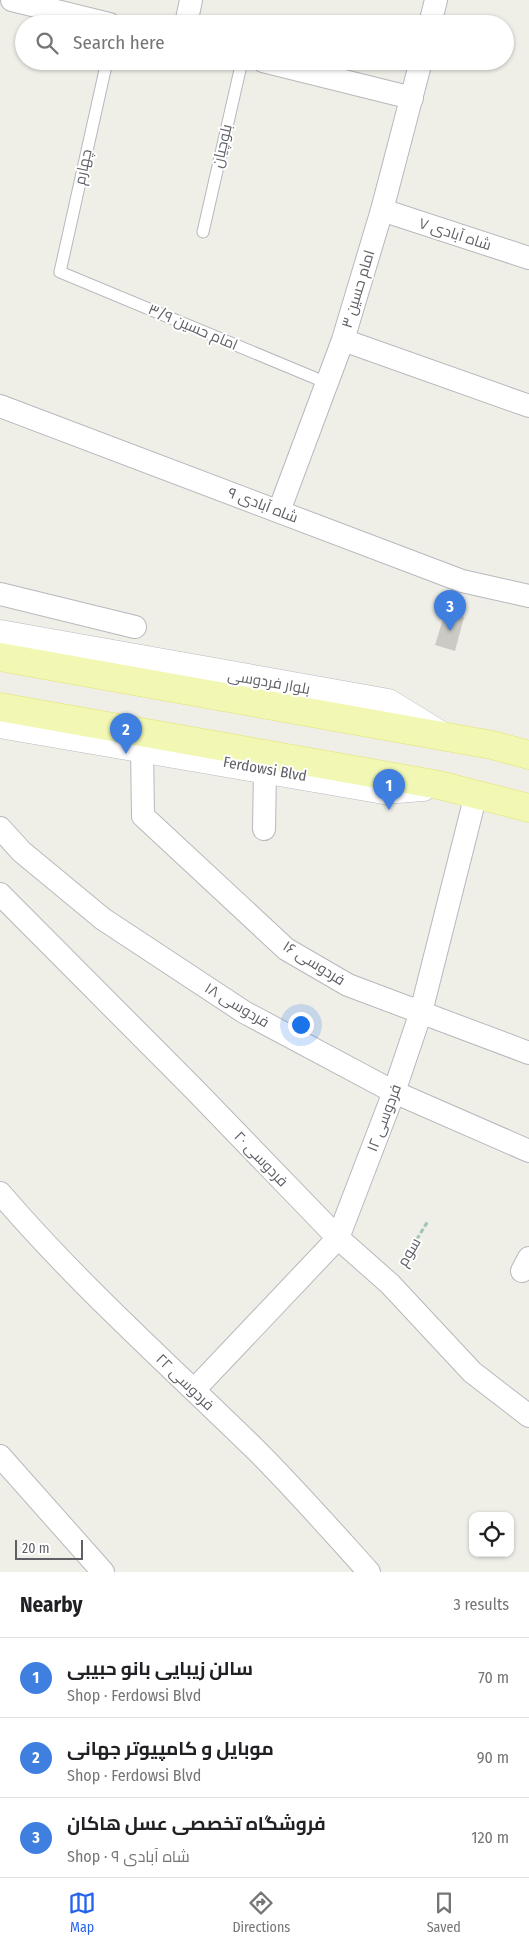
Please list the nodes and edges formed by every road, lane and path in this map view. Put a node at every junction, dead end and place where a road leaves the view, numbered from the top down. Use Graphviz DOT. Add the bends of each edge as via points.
graph roads {
  1 [pos="12,0"];
  2 [pos="191,0"];
  3 [pos="436,0"];
  4 [pos="73,15"];
  5 [pos="188,15"];
  6 [pos="432,15"];
  7 [pos="104,70"];
  8 [pos="240,70"];
  9 [pos="299,70"];
  10 [pos="419,70"];
  11 [pos="412,98"];
  12 [pos="382,210"];
  13 [pos="203,232"];
  14 [pos="529,258"];
  15 [pos="60,272"];
  16 [pos="343,340"];
  17 [pos="327,383"];
  18 [pos="0,406"];
  19 [pos="529,406"];
  20 [pos="279,511"];
  21 [pos="0,594"];
  22 [pos="529,596"];
  23 [pos="135,627"];
  24 [pos="0,634"];
  25 [pos="0,657"];
  26 [pos="0,707"];
  27 [pos="0,724"];
  28 [pos="444,738"];
  29 [pos="142,748"];
  30 [pos="529,755"];
  31 [pos="265,770"];
  32 [pos="439,785"];
  33 [pos="476,794"];
  34 [pos="529,808"];
  35 [pos="0,828"];
  36 [pos="264,829"];
  37 [pos="0,894"];
  38 [pos="421,1012"];
  39 [pos="529,1053"];
  40 [pos="394,1092"];
  41 [pos="529,1152"];
  42 [pos="0,1193"];
  43 [pos="428,1221"];
  44 [pos="338,1238"];
  45 [pos="390,1284"];
  46 [pos="194,1390"];
  47 [pos="529,1416"];
  48 [pos="0,1456"];
  49 [pos="103,1572"];
  50 [pos="369,1572"];
  1 -- 4 [label="street"];
  2 -- 5 [label="street"];
  3 -- 6 [label="street"];
  7 -- 15 [label="lane, چهارم"];
  8 -- 13 [label="lane, بلوچیان"];
  9 -- 11 [label="street"];
  10 -- 11 [label="street, امام حسین ۳"];
  11 -- 12 [label="street, امام حسین ۳"];
  12 -- 14 [label="street, شاه آبادی ۷"];
  12 -- 16 [label="street, امام حسین ۳"];
  15 -- 17 [label="lane, امام حسین ۳/۹"];
  16 -- 17 [label="street, امام حسین ۳"];
  16 -- 19 [label="street"];
  17 -- 20 [label="street, امام حسین ۳"];
  18 -- 20 [label="street, شاه آبادی ۹"];
  20 -- 22 [label="street, شاه آبادی ۹" via="462,581"];
  21 -- 23 [label="street"];
  24 -- 28 [label="main road, بلوار فردوسی" via="388,703"];
  25 -- 28 [label="main road"];
  26 -- 32 [label="main road"];
  27 -- 29 [label="main road, Ferdowsi Blvd"];
  28 -- 30 [label="main road, بلوار فردوسی" via="492,745"];
  29 -- 31 [label="main road, Ferdowsi Blvd"];
  29 -- 38 [label="street, فردوسی ۱۶" via="143,816 286,948 348,985"];
  31 -- 32 [label="main road, Ferdowsi Blvd" via="384,790"];
  31 -- 36 [label="street"];
  32 -- 33 [label="main road, Ferdowsi Blvd"];
  33 -- 34 [label="main road, Ferdowsi Blvd"];
  33 -- 38 [label="street, فردوسی ۱۲"];
  35 -- 40 [label="street, فردوسی ۱۸" via="22,852 103,919 244,1012"];
  37 -- 44 [label="street, فردوسی ۲۰"];
  38 -- 39 [label="street, فردوسی ۱۶"];
  38 -- 40 [label="street, فردوسی ۱۲"];
  40 -- 41 [label="street, فردوسی ۱۸"];
  40 -- 44 [label="street, فردوسی ۱۲"];
  42 -- 46 [label="street, فردوسی ۲۲" via="26,1223"];
  43 -- 45 [label="path, سوم"];
  44 -- 45 [label="street, فردوسی ۲۰"];
  44 -- 46 [label="street, فردوسی ۱۲"];
  45 -- 47 [label="street, فردوسی ۲۰" via="472,1372"];
  46 -- 50 [label="street, فردوسی ۲۲" via="258,1452"];
  48 -- 49 [label="street"];
}
